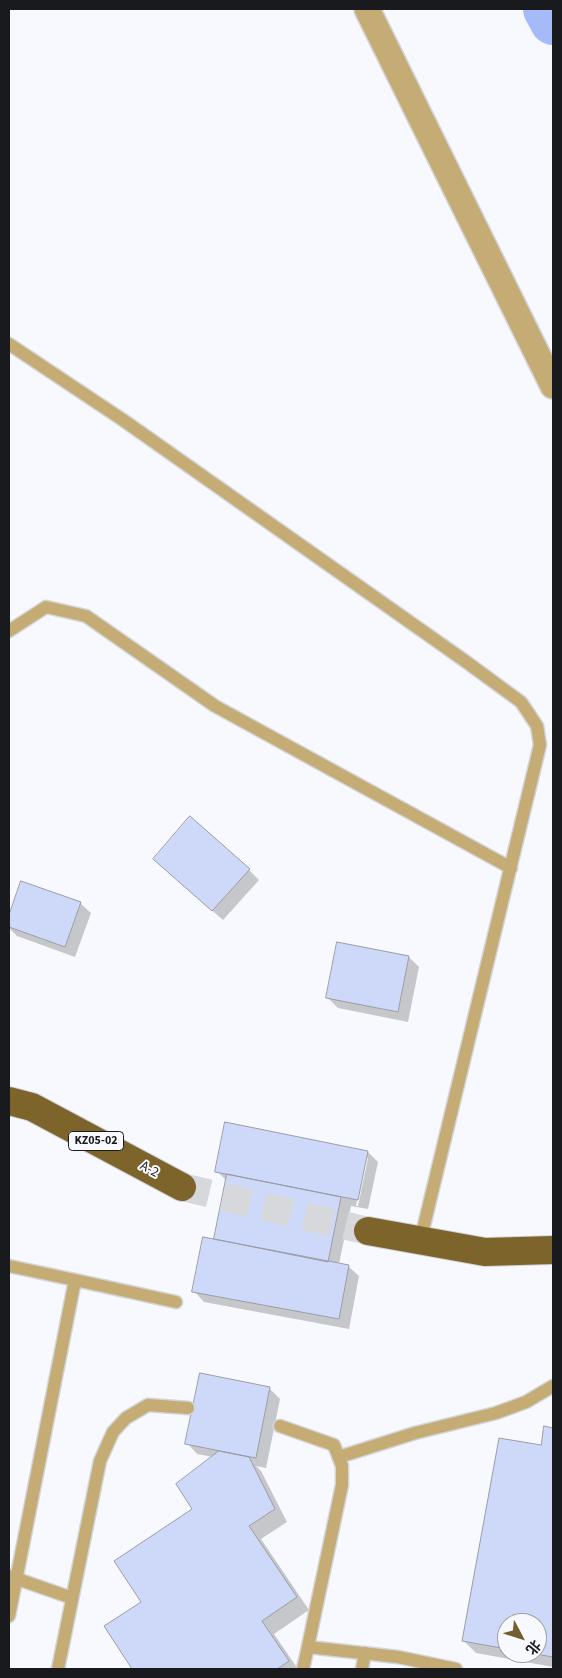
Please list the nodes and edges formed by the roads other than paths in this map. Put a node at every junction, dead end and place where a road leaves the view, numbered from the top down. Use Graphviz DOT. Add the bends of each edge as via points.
graph roads {
  1 [pos="366,9"];
  2 [pos="9,344"];
  3 [pos="553,386"];
  4 [pos="9,630"];
  5 [pos="511,868"];
  6 [pos="9,1101"];
  7 [pos="182,1187"];
  8 [pos="368,1231"];
  9 [pos="420,1242"];
  10 [pos="553,1250"];
  11 [pos="9,1266"];
  12 [pos="75,1280"];
  13 [pos="176,1302"];
  14 [pos="553,1386"];
  15 [pos="188,1408"];
  16 [pos="280,1426"];
  17 [pos="339,1457"];
  18 [pos="12,1577"];
  19 [pos="72,1598"];
  20 [pos="9,1616"];
  21 [pos="365,1653"];
  22 [pos="306,1656"];
  23 [pos="58,1669"];
  24 [pos="303,1669"];
  25 [pos="362,1669"];
  26 [pos="456,1669"];
  1 -- 3 [label="street"];
  2 -- 5 [label="lane" via="131,426 521,702 537,726 540,745"];
  4 -- 5 [label="lane" via="46,607 86,616 215,706"];
  5 -- 9 [label="lane"];
  6 -- 7 [label="highway, A-2 / KZ05-02" via="32,1107"];
  8 -- 9 [label="highway"];
  9 -- 10 [label="highway" via="485,1252"];
  11 -- 12 [label="lane"];
  12 -- 13 [label="lane"];
  12 -- 18 [label="lane"];
  14 -- 17 [label="lane" via="526,1402 496,1413 415,1433"];
  15 -- 19 [label="lane" via="148,1405 126,1418 113,1432 100,1461"];
  16 -- 17 [label="lane" via="334,1446"];
  17 -- 22 [label="lane" via="342,1485"];
  18 -- 19 [label="lane"];
  18 -- 20 [label="lane"];
  19 -- 23 [label="lane"];
  21 -- 22 [label="lane" via="308,1647"];
  21 -- 25 [label="lane"];
  21 -- 26 [label="lane"];
  22 -- 24 [label="lane"];
}
